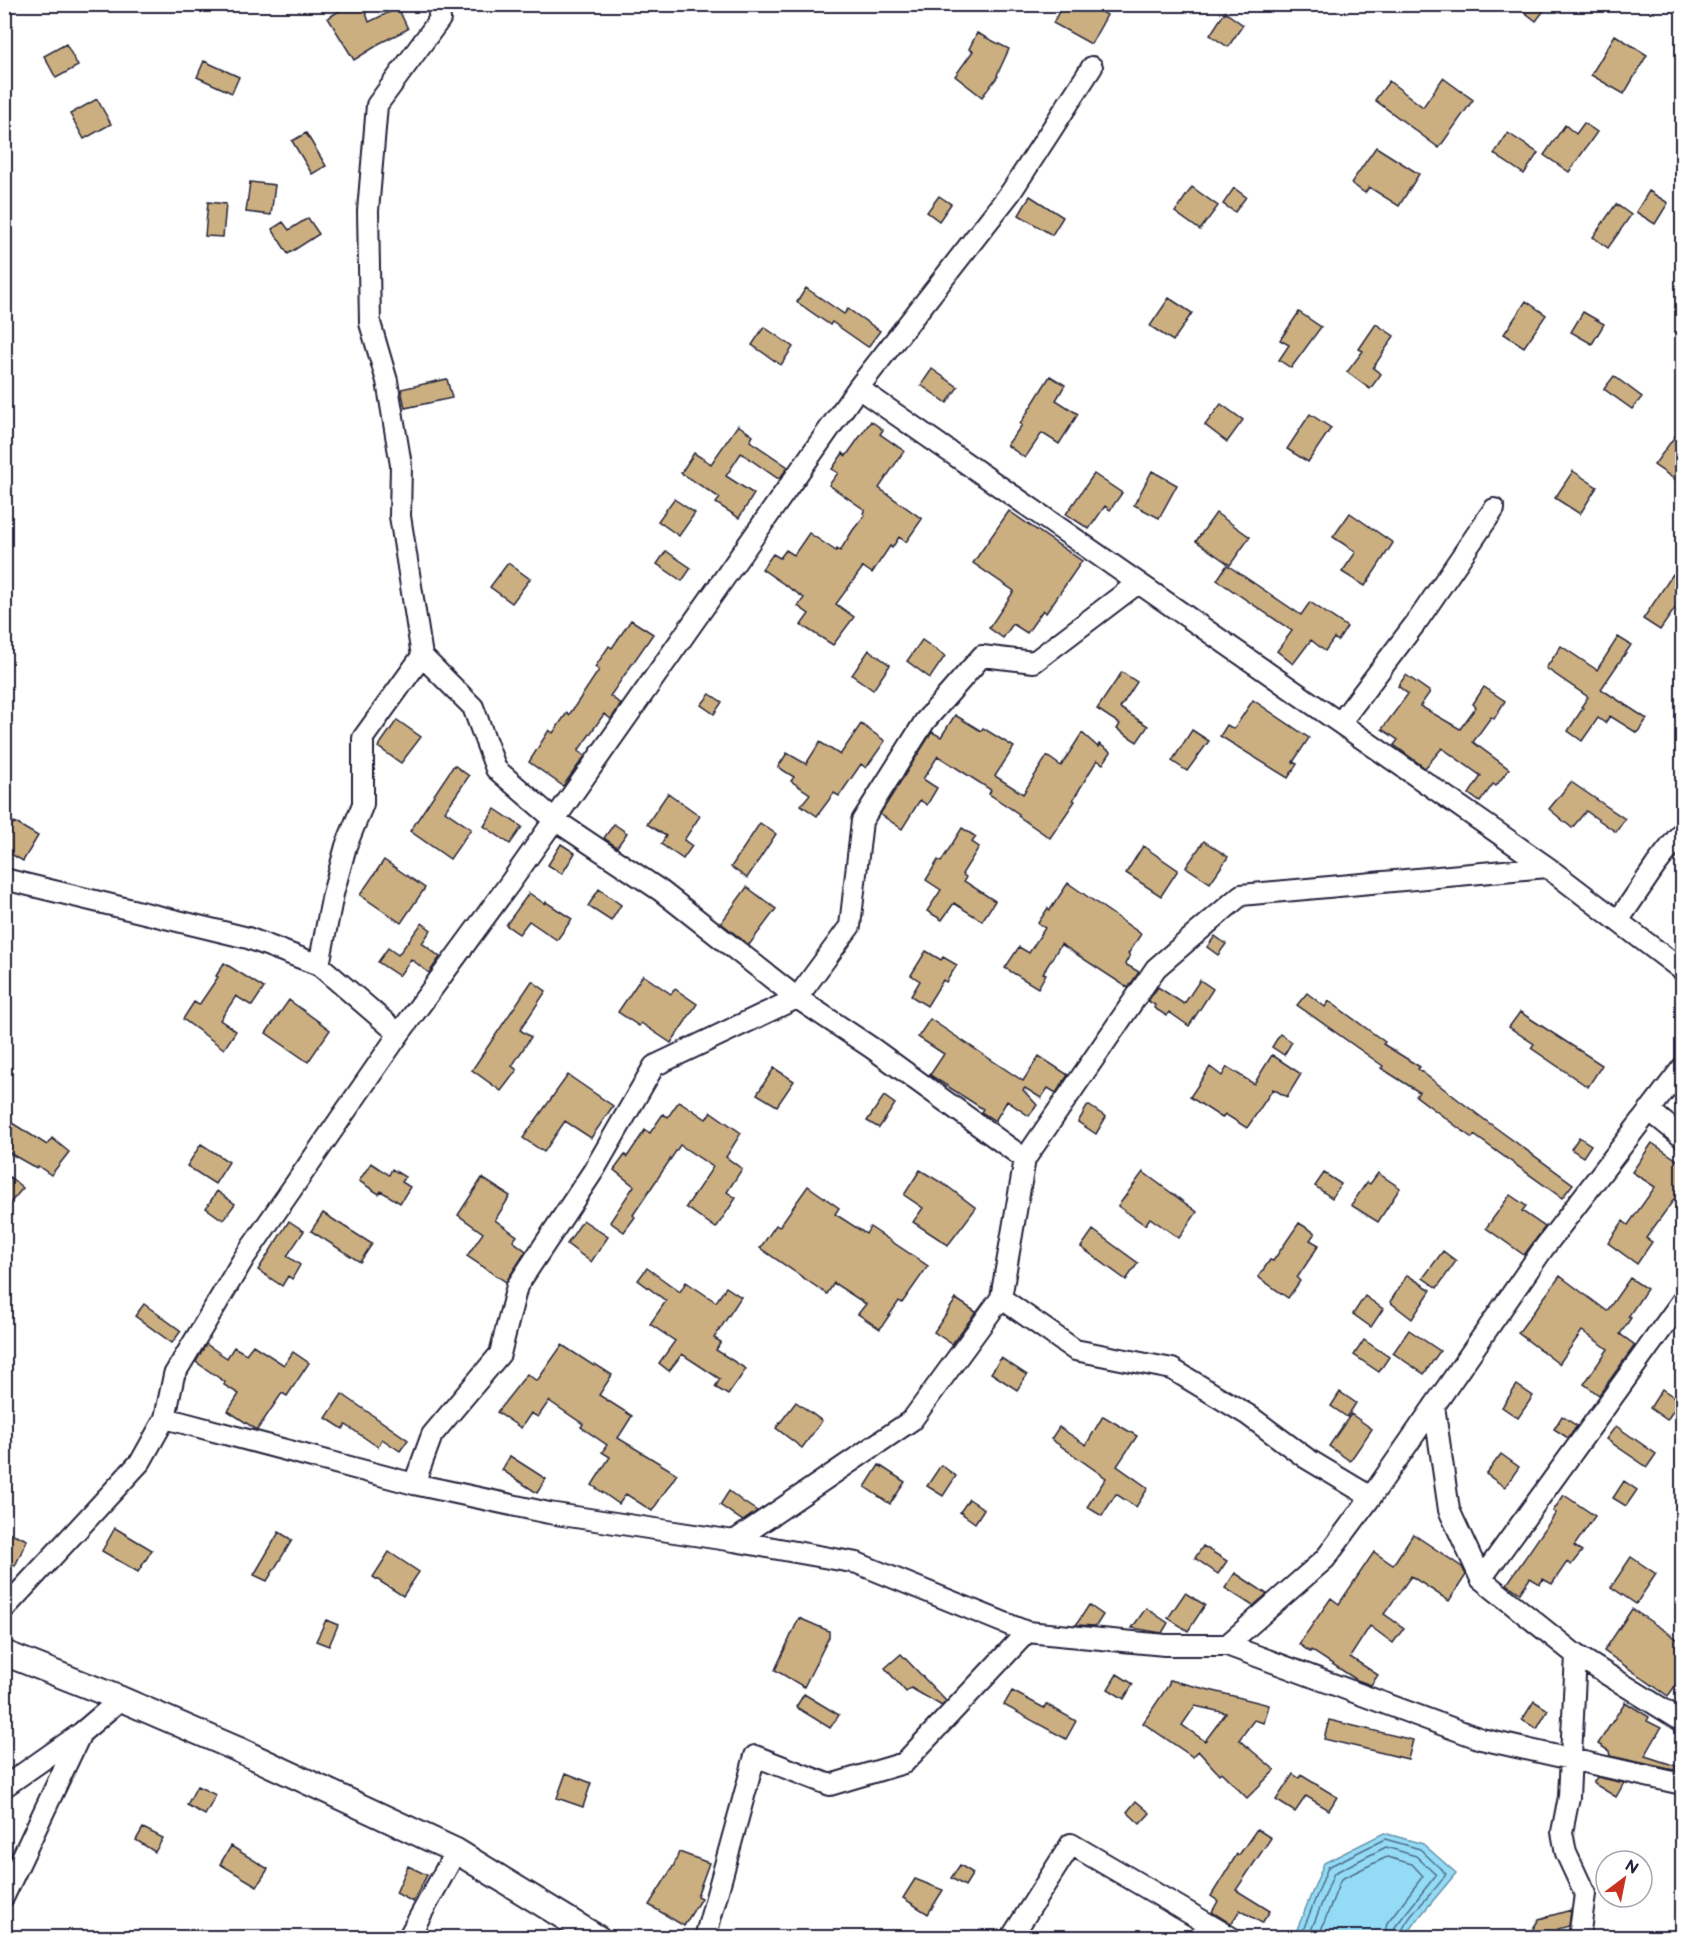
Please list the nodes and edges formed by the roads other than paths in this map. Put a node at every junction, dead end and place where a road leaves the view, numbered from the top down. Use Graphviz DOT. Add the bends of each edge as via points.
graph roads {
  1 [pos="437,4"];
  2 [pos="1092,67"];
  3 [pos="858,388"];
  4 [pos="1494,509"];
  5 [pos="1138,583"];
  6 [pos="422,656"];
  7 [pos="1340,723"];
  8 [pos="555,820"];
  9 [pos="1683,832"];
  10 [pos="1547,867"];
  11 [pos="4,879"];
  12 [pos="1618,921"];
  13 [pos="319,965"];
  14 [pos="1683,970"];
  15 [pos="797,998"];
  16 [pos="399,1034"];
  17 [pos="1683,1068"];
  18 [pos="1649,1110"];
  19 [pos="1683,1137"];
  20 [pos="1024,1159"];
  21 [pos="1001,1298"];
  22 [pos="1683,1301"];
  23 [pos="1434,1406"];
  24 [pos="165,1418"];
  25 [pos="414,1484"];
  26 [pos="1371,1497"];
  27 [pos="734,1541"];
  28 [pos="1481,1579"];
  29 [pos="4,1609"];
  30 [pos="1028,1632"];
  31 [pos="1227,1645"];
  32 [pos="4,1653"];
  33 [pos="1576,1655"];
  34 [pos="121,1699"];
  35 [pos="1683,1721"];
  36 [pos="81,1733"];
  37 [pos="1570,1757"];
  38 [pos="1683,1784"];
  39 [pos="4,1787"];
  40 [pos="456,1851"];
  41 [pos="4,1896"];
  42 [pos="587,1935"];
  43 [pos="408,1938"];
  44 [pos="705,1938"];
  45 [pos="1011,1938"];
  46 [pos="1232,1938"];
  47 [pos="1579,1938"];
  1 -- 6 [label="street" via="440,19 377,105 368,211 370,323 387,381 401,465 400,516"];
  2 -- 3 [label="street" via="1011,192"];
  3 -- 5 [label="street"];
  3 -- 8 [label="street"];
  4 -- 7 [label="street" via="1418,620"];
  5 -- 7 [label="street"];
  5 -- 15 [label="street" via="1034,662 982,656 925,721 862,821 850,926"];
  6 -- 8 [label="street" via="473,707 496,769"];
  6 -- 13 [label="street" via="363,738 363,804 346,846"];
  7 -- 10 [label="street"];
  8 -- 15 [label="street" via="662,891"];
  8 -- 16 [label="street"];
  9 -- 12 [label="street"];
  10 -- 12 [label="street"];
  10 -- 20 [label="street" via="1241,895 1156,968"];
  11 -- 13 [label="street" via="248,938"];
  12 -- 14 [label="street"];
  13 -- 16 [label="street"];
  15 -- 20 [label="street"];
  15 -- 25 [label="street" via="654,1066 594,1170 517,1286 500,1354 432,1435"];
  16 -- 24 [label="street" via="244,1258 174,1376"];
  17 -- 18 [label="street"];
  18 -- 19 [label="street"];
  18 -- 23 [label="street" via="1543,1249"];
  20 -- 21 [label="street"];
  21 -- 26 [label="street" via="1075,1350 1172,1369"];
  21 -- 27 [label="street" via="912,1420"];
  22 -- 28 [label="street"];
  23 -- 26 [label="street"];
  23 -- 28 [label="street" via="1449,1509"];
  24 -- 25 [label="street"];
  24 -- 29 [label="street" via="141,1461"];
  25 -- 27 [label="street" via="549,1513"];
  26 -- 31 [label="street" via="1325,1559"];
  27 -- 30 [label="street" via="858,1563"];
  28 -- 33 [label="street"];
  30 -- 31 [label="street" via="1165,1645"];
  30 -- 44 [label="street" via="904,1763 830,1785 755,1756"];
  31 -- 37 [label="street" via="1481,1739"];
  32 -- 34 [label="main road"];
  33 -- 35 [label="street"];
  33 -- 37 [label="street"];
  34 -- 36 [label="street"];
  34 -- 40 [label="main road"];
  36 -- 39 [label="street"];
  36 -- 41 [label="street"];
  37 -- 38 [label="street"];
  37 -- 47 [label="street" via="1569,1797 1562,1832 1566,1853 1585,1894"];
  40 -- 42 [label="main road"];
  40 -- 43 [label="street"];
  45 -- 46 [label="street" via="1071,1845"];
}
